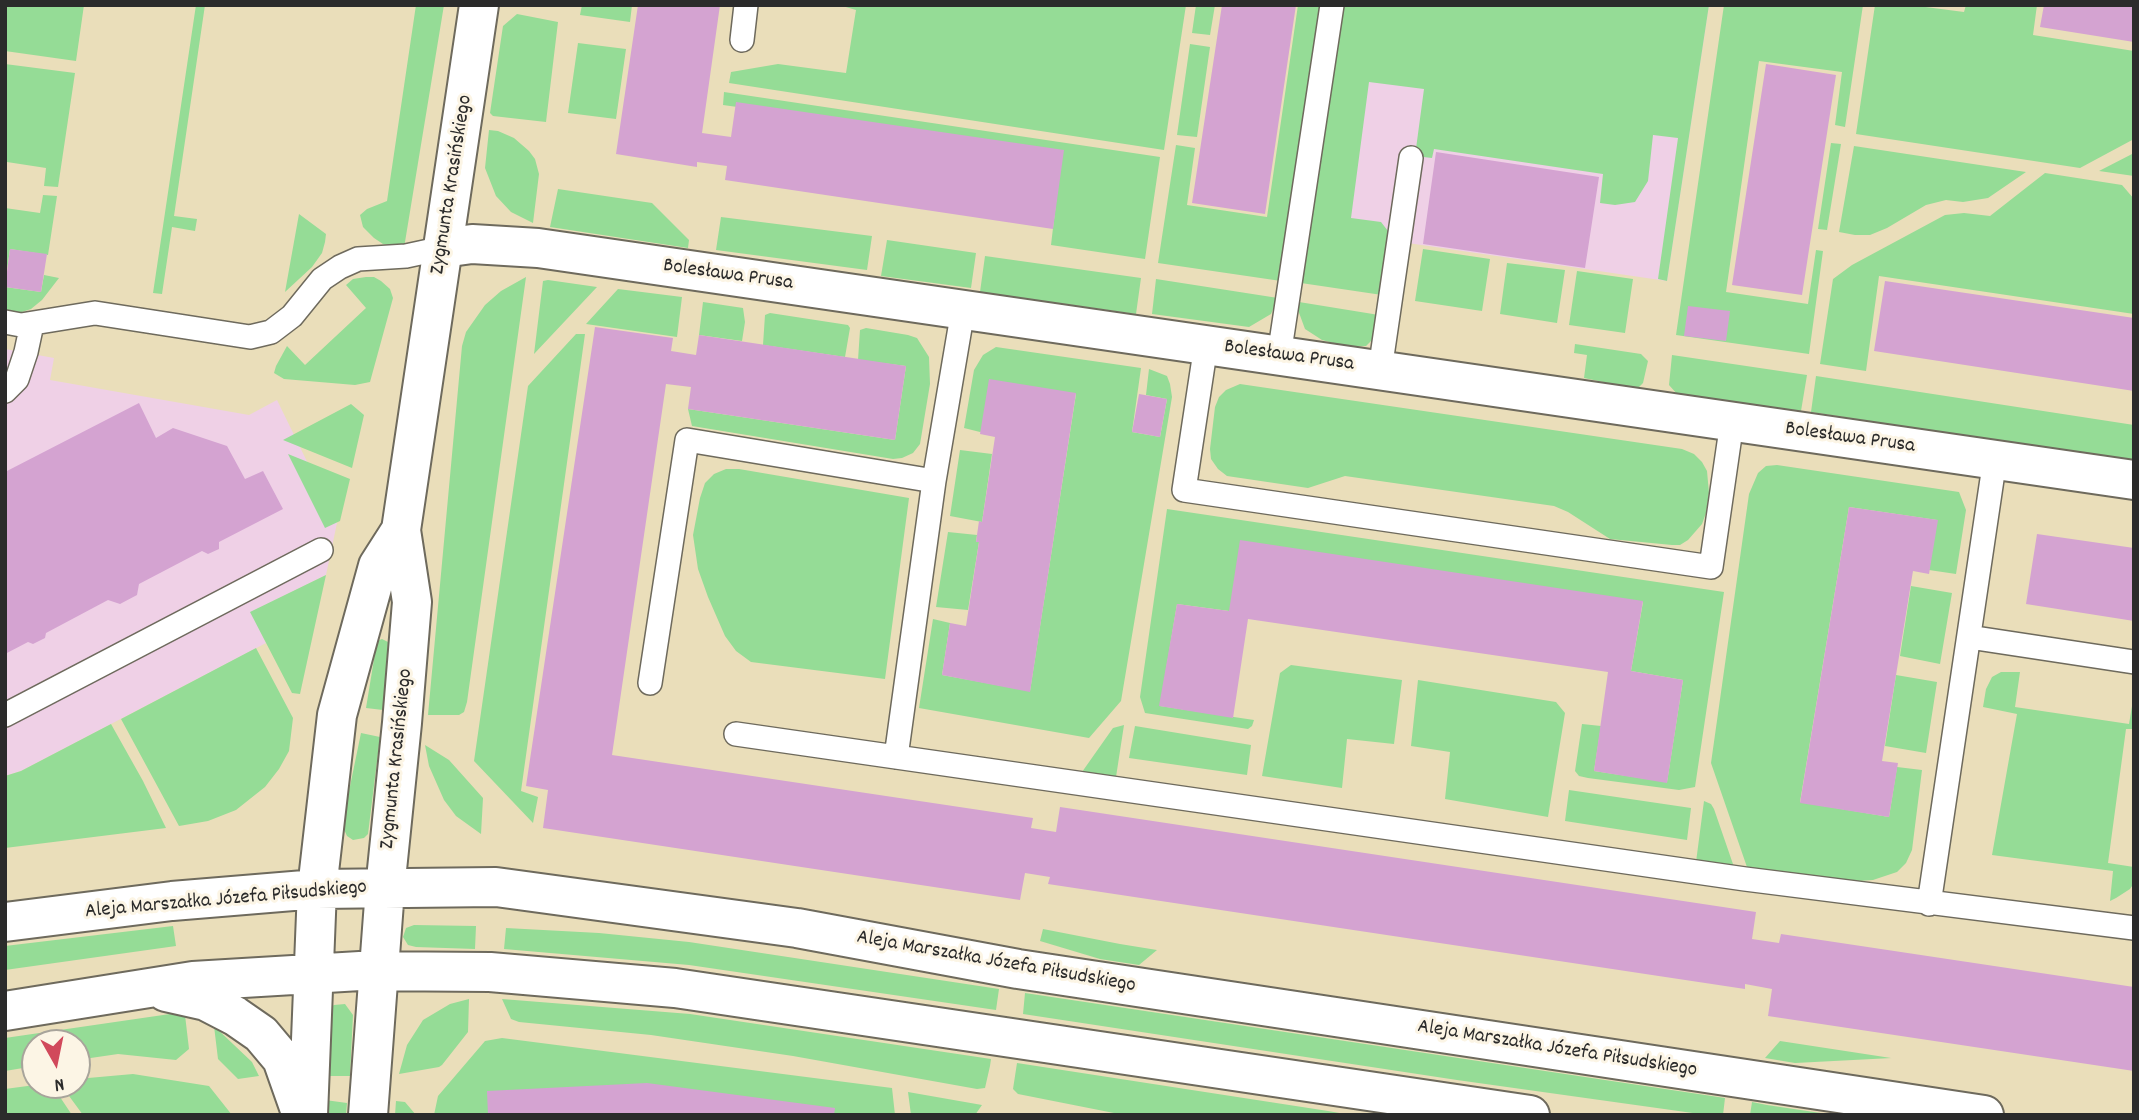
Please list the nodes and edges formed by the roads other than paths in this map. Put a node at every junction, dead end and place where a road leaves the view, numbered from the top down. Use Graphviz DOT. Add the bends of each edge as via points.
graph roads {
  1 [pos="479,5"];
  2 [pos="746,5"];
  3 [pos="1332,5"];
  4 [pos="742,40"];
  5 [pos="1411,158"];
  6 [pos="443,248"];
  7 [pos="962,310"];
  8 [pos="5,322"];
  9 [pos="32,324"];
  10 [pos="1206,345"];
  11 [pos="1279,356"];
  12 [pos="1380,370"];
  13 [pos="5,391"];
  14 [pos="1732,422"];
  15 [pos="1995,459"];
  16 [pos="2134,480"];
  17 [pos="934,481"];
  18 [pos="401,530"];
  19 [pos="321,550"];
  20 [pos="1969,637"];
  21 [pos="2134,662"];
  22 [pos="650,683"];
  23 [pos="5,715"];
  24 [pos="736,734"];
  25 [pos="896,757"];
  26 [pos="317,889"];
  27 [pos="385,889"];
  28 [pos="1929,904"];
  29 [pos="5,922"];
  30 [pos="2134,928"];
  31 [pos="379,971"];
  32 [pos="315,973"];
  33 [pos="140,989"];
  34 [pos="5,1011"];
  35 [pos="301,1115"];
  36 [pos="308,1115"];
  37 [pos="368,1115"];
  38 [pos="1530,1115"];
  39 [pos="1984,1115"];
  1 -- 6 [label="street, Zygmunta Krasińskiego"];
  2 -- 4 [label="lane"];
  3 -- 11 [label="lane"];
  5 -- 12 [label="lane"];
  6 -- 7 [label="street, Bolesława Prusa" via="472,244 538,248"];
  6 -- 9 [label="lane" via="358,259 340,267 323,279 292,316 271,332 250,337 95,313"];
  6 -- 18 [label="street, Zygmunta Krasińskiego"];
  7 -- 10 [label="street, Bolesława Prusa"];
  7 -- 17 [label="lane"];
  8 -- 9 [label="lane"];
  9 -- 13 [label="lane" via="17,379"];
  10 -- 11 [label="street, Bolesława Prusa"];
  10 -- 14 [label="lane" via="1184,490 1711,567"];
  11 -- 12 [label="street, Bolesława Prusa"];
  12 -- 14 [label="street, Bolesława Prusa"];
  14 -- 15 [label="street, Bolesława Prusa"];
  15 -- 16 [label="street, Bolesława Prusa"];
  15 -- 20 [label="lane"];
  17 -- 22 [label="lane" via="687,440"];
  17 -- 25 [label="lane"];
  18 -- 26 [label="street, Zygmunta Krasińskiego" via="378,566 337,715"];
  18 -- 27 [label="street, Zygmunta Krasińskiego" via="412,602"];
  19 -- 23 [label="lane"];
  20 -- 21 [label="lane"];
  20 -- 28 [label="lane"];
  24 -- 25 [label="lane"];
  25 -- 28 [label="lane"];
  26 -- 27 [label="street, Aleja Marszałka Józefa Piłsudskiego"];
  26 -- 29 [label="street, Aleja Marszałka Józefa Piłsudskiego"];
  26 -- 32 [label="street, Zygmunta Krasińskiego"];
  27 -- 31 [label="street, Zygmunta Krasińskiego"];
  27 -- 39 [label="street, Aleja Marszałka Józefa Piłsudskiego" via="496,887 797,928 1018,969"];
  28 -- 30 [label="lane"];
  31 -- 32 [label="street"];
  31 -- 37 [label="street, Zygmunta Krasińskiego"];
  31 -- 38 [label="street" via="491,972 675,988"];
  32 -- 33 [label="street"];
  32 -- 36 [label="street, Zygmunta Krasińskiego"];
  33 -- 34 [label="street"];
  33 -- 35 [label="street" via="206,1001 261,1034 282,1059"];
}
